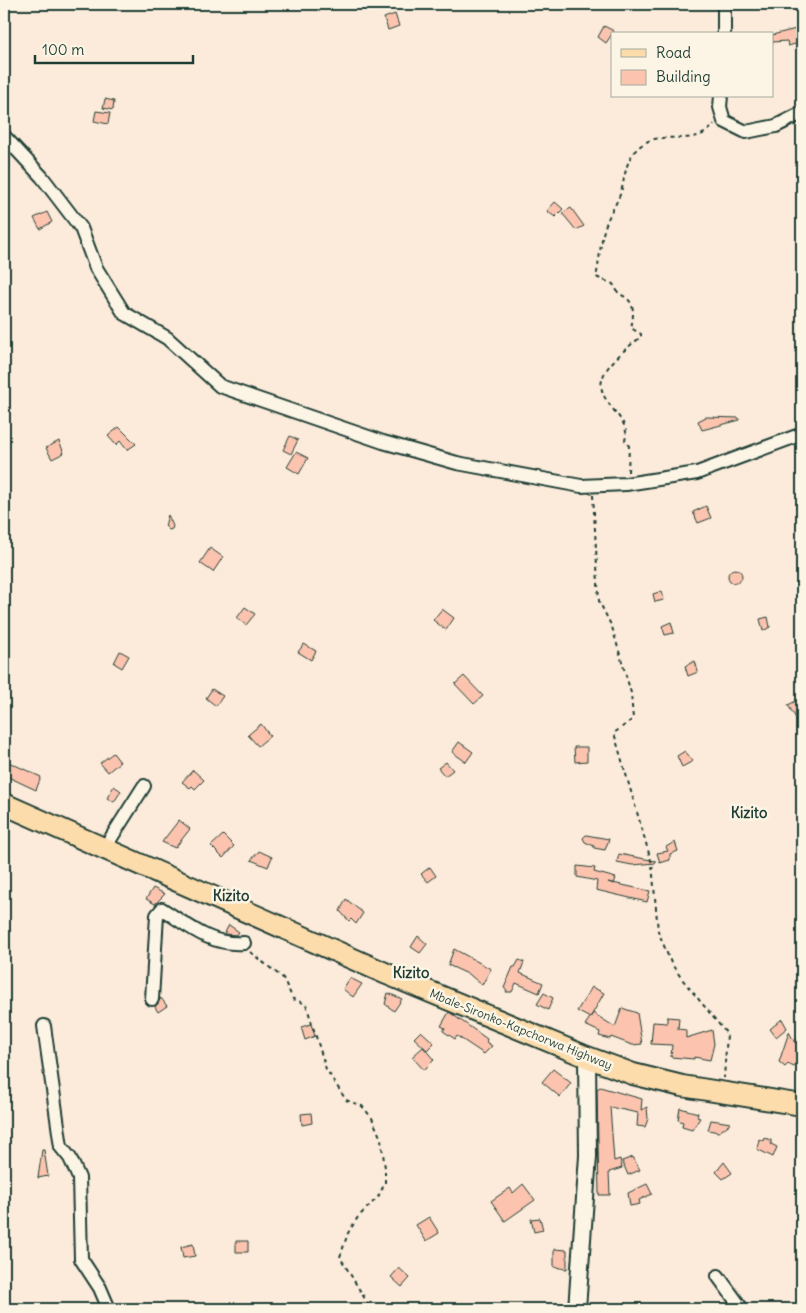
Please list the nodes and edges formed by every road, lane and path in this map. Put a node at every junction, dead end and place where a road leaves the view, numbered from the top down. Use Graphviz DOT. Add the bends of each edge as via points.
graph roads {
  1 [pos="724,4"];
  2 [pos="724,32"];
  3 [pos="721,98"];
  4 [pos="722,112"];
  5 [pos="802,113"];
  6 [pos="4,136"];
  7 [pos="802,434"];
  8 [pos="626,484"];
  9 [pos="593,486"];
  10 [pos="144,786"];
  11 [pos="4,804"];
  12 [pos="104,848"];
  13 [pos="244,943"];
  14 [pos="152,998"];
  15 [pos="44,1026"];
  16 [pos="587,1058"];
  17 [pos="724,1093"];
  18 [pos="802,1105"];
  19 [pos="718,1276"];
  20 [pos="100,1288"];
  21 [pos="98,1309"];
  22 [pos="109,1309"];
  23 [pos="371,1309"];
  24 [pos="577,1309"];
  25 [pos="742,1309"];
  1 -- 2 [label="street"];
  3 -- 4 [label="street"];
  4 -- 5 [label="street" via="724,121 746,132 776,126"];
  4 -- 8 [label="path" via="711,128 700,135 688,139 664,137 644,143 635,150 627,163 620,194 606,225 596,277 612,284 619,294 632,302 634,317 631,328 641,334 618,356 602,377 601,384 607,402 627,436 630,460"];
  6 -- 9 [label="street" via="82,228 96,268 124,313 167,338 220,386 383,442 457,463"];
  7 -- 8 [label="street" via="697,473"];
  8 -- 9 [label="street"];
  9 -- 17 [label="path" via="599,601 612,627 631,693 633,719 614,733 652,864 658,931 682,979 727,1034"];
  10 -- 12 [label="street"];
  11 -- 12 [label="main road, Mbale-Sironko-Kapchorwa Highway"];
  12 -- 16 [label="main road, Mbale-Sironko-Kapchorwa Highway" via="387,974"];
  13 -- 14 [label="street" via="213,941 162,909 157,915"];
  13 -- 23 [label="path" via="254,957 283,978 293,999 306,1004 326,1069 346,1100 362,1106 372,1118 381,1139 386,1183 378,1198 358,1217 348,1233 340,1257"];
  15 -- 20 [label="street" via="61,1147 79,1178 81,1259"];
  16 -- 17 [label="main road, Mbale-Sironko-Kapchorwa Highway" via="633,1074"];
  16 -- 24 [label="street" via="588,1156"];
  17 -- 18 [label="main road, Mbale-Sironko-Kapchorwa Highway"];
  19 -- 25 [label="street"];
  20 -- 21 [label="street"];
  20 -- 22 [label="street"];
}
